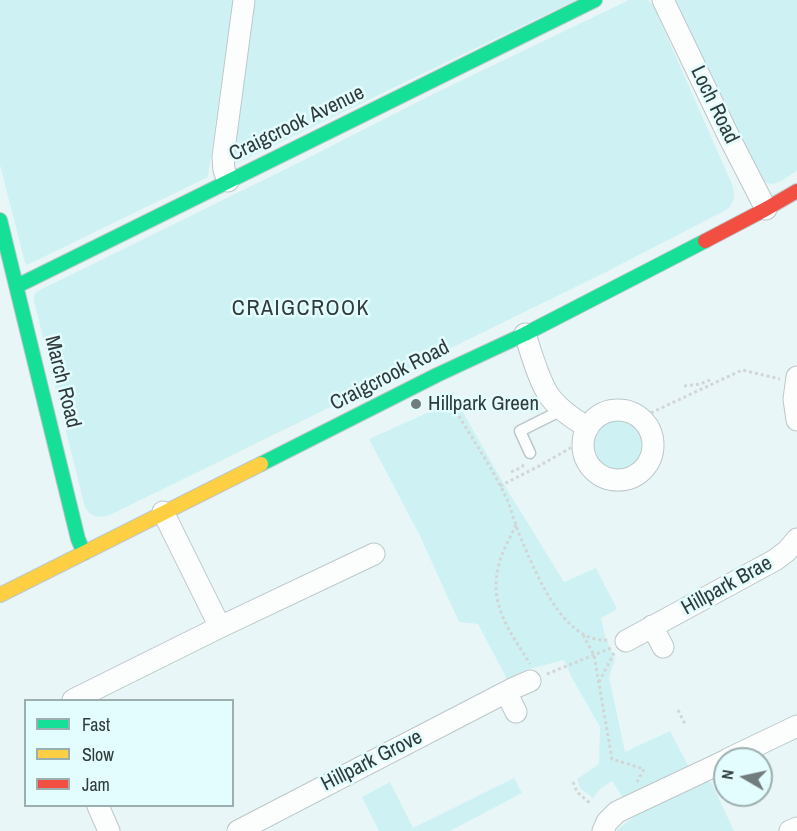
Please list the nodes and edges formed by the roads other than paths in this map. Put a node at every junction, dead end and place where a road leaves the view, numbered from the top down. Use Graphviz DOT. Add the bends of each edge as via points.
graph roads {
  1 [pos="244,0"];
  2 [pos="595,0"];
  3 [pos="663,0"];
  4 [pos="228,182"];
  5 [pos="797,191"];
  6 [pos="766,209"];
  7 [pos="0,220"];
  8 [pos="17,286"];
  9 [pos="525,334"];
  10 [pos="796,380"];
  11 [pos="562,410"];
  12 [pos="797,420"];
  13 [pos="586,437"];
  14 [pos="530,453"];
  15 [pos="163,512"];
  16 [pos="797,539"];
  17 [pos="84,553"];
  18 [pos="373,553"];
  19 [pos="0,595"];
  20 [pos="220,627"];
  21 [pos="652,627"];
  22 [pos="626,641"];
  23 [pos="663,647"];
  24 [pos="536,674"];
  25 [pos="506,692"];
  26 [pos="82,699"];
  27 [pos="516,712"];
  28 [pos="797,726"];
  29 [pos="754,747"];
  30 [pos="713,767"];
  31 [pos="98,807"];
  32 [pos="797,828"];
  33 [pos="109,831"];
  34 [pos="238,831"];
  35 [pos="603,831"];
  36 [pos="790,831"];
  1 -- 4 [label="street" via="223,157"];
  2 -- 4 [label="street, Craigcrook Avenue"];
  3 -- 6 [label="street, Loch Road"];
  4 -- 8 [label="street, Craigcrook Avenue"];
  5 -- 6 [label="street, Craigcrook Road"];
  6 -- 9 [label="street, Craigcrook Road"];
  7 -- 8 [label="street, March Road"];
  8 -- 17 [label="street, March Road"];
  9 -- 11 [label="street" via="546,389"];
  9 -- 15 [label="street, Craigcrook Road"];
  10 -- 12 [label="street"];
  11 -- 13 [label="street"];
  11 -- 14 [label="lane" via="520,431"];
  13 -- 13 [label="street" via="592,422 602,414 627,411 644,421 653,438 653,451 645,469 634,477 609,480 589,465"];
  15 -- 17 [label="street, Craigcrook Road"];
  15 -- 20 [label="street"];
  16 -- 21 [label="street, Hillpark Brae" via="775,560"];
  17 -- 19 [label="street, Craigcrook Road"];
  18 -- 20 [label="street"];
  20 -- 26 [label="street"];
  21 -- 22 [label="street, Hillpark Brae"];
  21 -- 23 [label="street"];
  24 -- 25 [label="street, Hillpark Grove"];
  25 -- 27 [label="street"];
  25 -- 34 [label="street, Hillpark Grove"];
  28 -- 29 [label="street"];
  30 -- 35 [label="street" via="617,812"];
  31 -- 33 [label="street"];
  32 -- 36 [label="street"];
}
